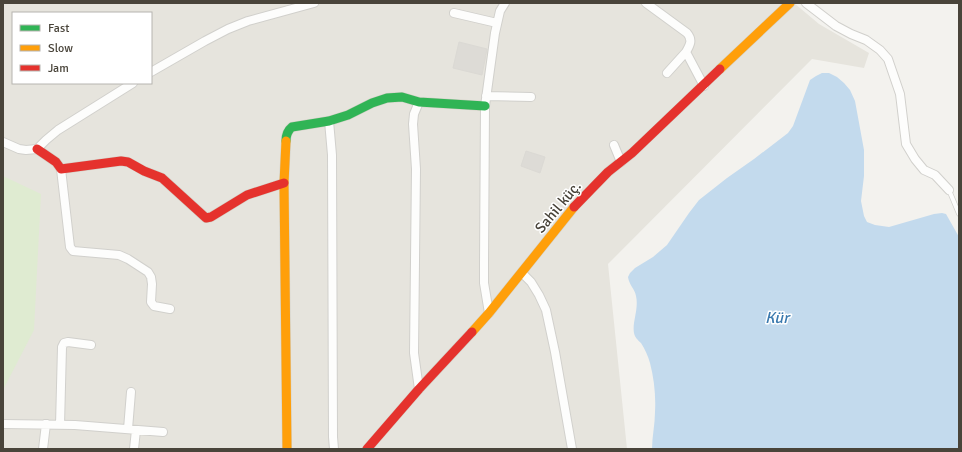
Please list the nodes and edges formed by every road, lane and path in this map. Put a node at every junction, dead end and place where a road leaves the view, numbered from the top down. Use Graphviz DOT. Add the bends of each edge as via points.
graph roads {
  1 [pos="314,3"];
  2 [pos="505,3"];
  3 [pos="646,3"];
  4 [pos="790,3"];
  5 [pos="806,3"];
  6 [pos="454,13"];
  7 [pos="497,23"];
  8 [pos="686,52"];
  9 [pos="152,71"];
  10 [pos="667,73"];
  11 [pos="131,84"];
  12 [pos="704,86"];
  13 [pos="486,96"];
  14 [pos="531,97"];
  15 [pos="419,102"];
  16 [pos="485,106"];
  17 [pos="329,121"];
  18 [pos="3,142"];
  19 [pos="614,145"];
  20 [pos="37,149"];
  21 [pos="621,162"];
  22 [pos="61,169"];
  23 [pos="284,183"];
  24 [pos="949,190"];
  25 [pos="959,214"];
  26 [pos="522,274"];
  27 [pos="170,309"];
  28 [pos="489,313"];
  29 [pos="91,345"];
  30 [pos="419,389"];
  31 [pos="131,392"];
  32 [pos="3,424"];
  33 [pos="46,424"];
  34 [pos="60,425"];
  35 [pos="132,429"];
  36 [pos="163,432"];
  37 [pos="43,449"];
  38 [pos="134,449"];
  39 [pos="288,449"];
  40 [pos="334,449"];
  41 [pos="367,449"];
  42 [pos="572,449"];
  1 -- 9 [label="street" via="228,29"];
  2 -- 7 [label="street"];
  3 -- 8 [label="street" via="687,33 691,43"];
  4 -- 12 [label="street, Sahil küç."];
  5 -- 24 [label="street" via="836,26 866,40 888,59 900,94 906,144 924,170 935,175"];
  6 -- 7 [label="street"];
  7 -- 13 [label="street"];
  8 -- 10 [label="street"];
  8 -- 12 [label="street"];
  11 -- 20 [label="street" via="58,130"];
  12 -- 21 [label="street, Sahil küç."];
  13 -- 14 [label="street"];
  13 -- 16 [label="street"];
  15 -- 16 [label="street"];
  15 -- 17 [label="street" via="402,97 388,98"];
  15 -- 30 [label="street" via="413,124 416,169 414,353"];
  16 -- 28 [label="street" via="484,283"];
  17 -- 23 [label="street" via="292,127 288,130"];
  17 -- 40 [label="street" via="332,155"];
  18 -- 20 [label="street" via="19,149"];
  19 -- 21 [label="street"];
  20 -- 22 [label="street" via="56,162"];
  21 -- 26 [label="street, Sahil küç." via="588,191"];
  22 -- 23 [label="street" via="126,161 162,178 206,218 247,195"];
  22 -- 27 [label="street" via="70,247 73,251 119,255 128,259 148,272 151,277 151,302 154,306"];
  23 -- 39 [label="street"];
  24 -- 25 [label="lane"];
  26 -- 28 [label="street, Sahil küç."];
  26 -- 42 [label="street" via="539,294 546,310"];
  28 -- 30 [label="street, Sahil küç."];
  29 -- 34 [label="street" via="68,342 62,347"];
  30 -- 41 [label="street, Sahil küç."];
  31 -- 35 [label="street"];
  32 -- 33 [label="street"];
  33 -- 34 [label="street"];
  33 -- 37 [label="street"];
  34 -- 35 [label="street"];
  35 -- 36 [label="street"];
  35 -- 38 [label="street"];
}
